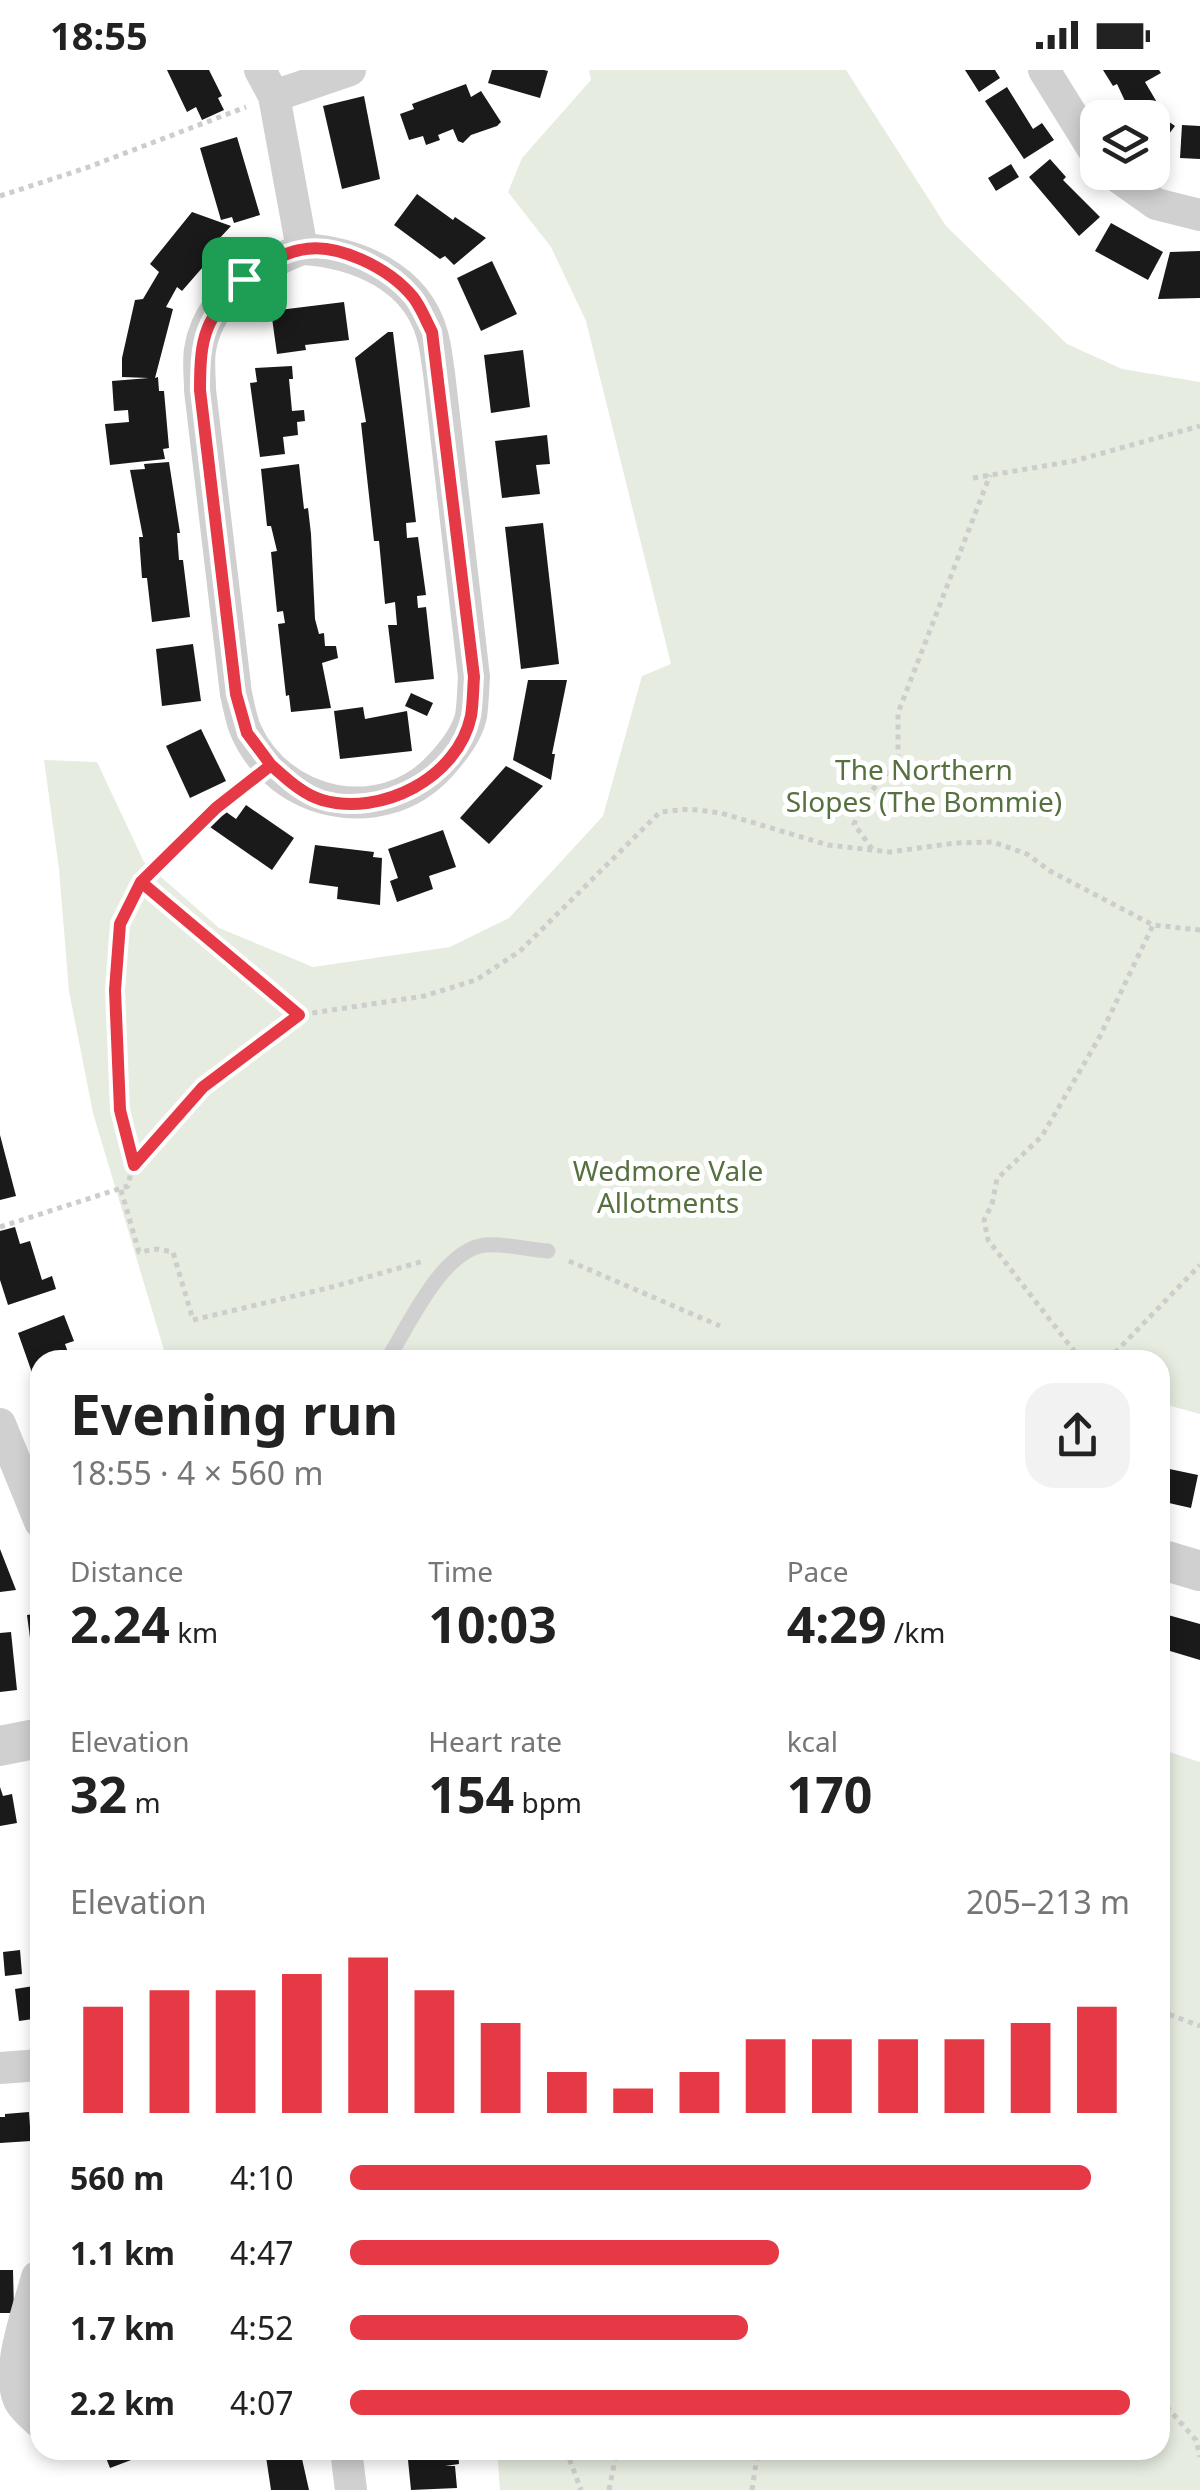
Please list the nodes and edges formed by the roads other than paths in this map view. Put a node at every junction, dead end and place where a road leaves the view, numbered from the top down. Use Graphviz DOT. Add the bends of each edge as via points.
graph roads {
  1 [pos="350,70"];
  2 [pos="1044,70"];
  3 [pos="267,83"];
  4 [pos="1080,128"];
  5 [pos="1136,190"];
  6 [pos="1200,215"];
  7 [pos="302,249"];
  8 [pos="548,1252"];
  9 [pos="393,1350"];
  10 [pos="0,1424"];
  11 [pos="30,1498"];
  12 [pos="1170,1563"];
  13 [pos="1200,1571"];
  14 [pos="30,1740"];
  15 [pos="0,1746"];
  16 [pos="30,2065"];
  17 [pos="0,2068"];
  18 [pos="30,2300"];
  19 [pos="8,2363"];
  20 [pos="30,2413"];
  21 [pos="347,2460"];
  22 [pos="351,2490"];
  1 -- 3 [label="street"];
  2 -- 4 [label="street"];
  3 -- 7 [label="street"];
  5 -- 6 [label="street" via="1156,204"];
  7 -- 7 [label="street" via="335,250 390,276 414,298 432,332 474,677 471,719 454,752 430,776 404,795 370,802 322,800 296,786 247,733 236,694 200,348 217,308 244,279"];
  8 -- 9 [label="lane" via="485,1246 457,1256"];
  10 -- 11 [label="street"];
  12 -- 13 [label="street"];
  14 -- 15 [label="street"];
  16 -- 17 [label="street"];
  18 -- 19 [label="street"];
  19 -- 20 [label="street" via="19,2402"];
  21 -- 22 [label="street"];
}
